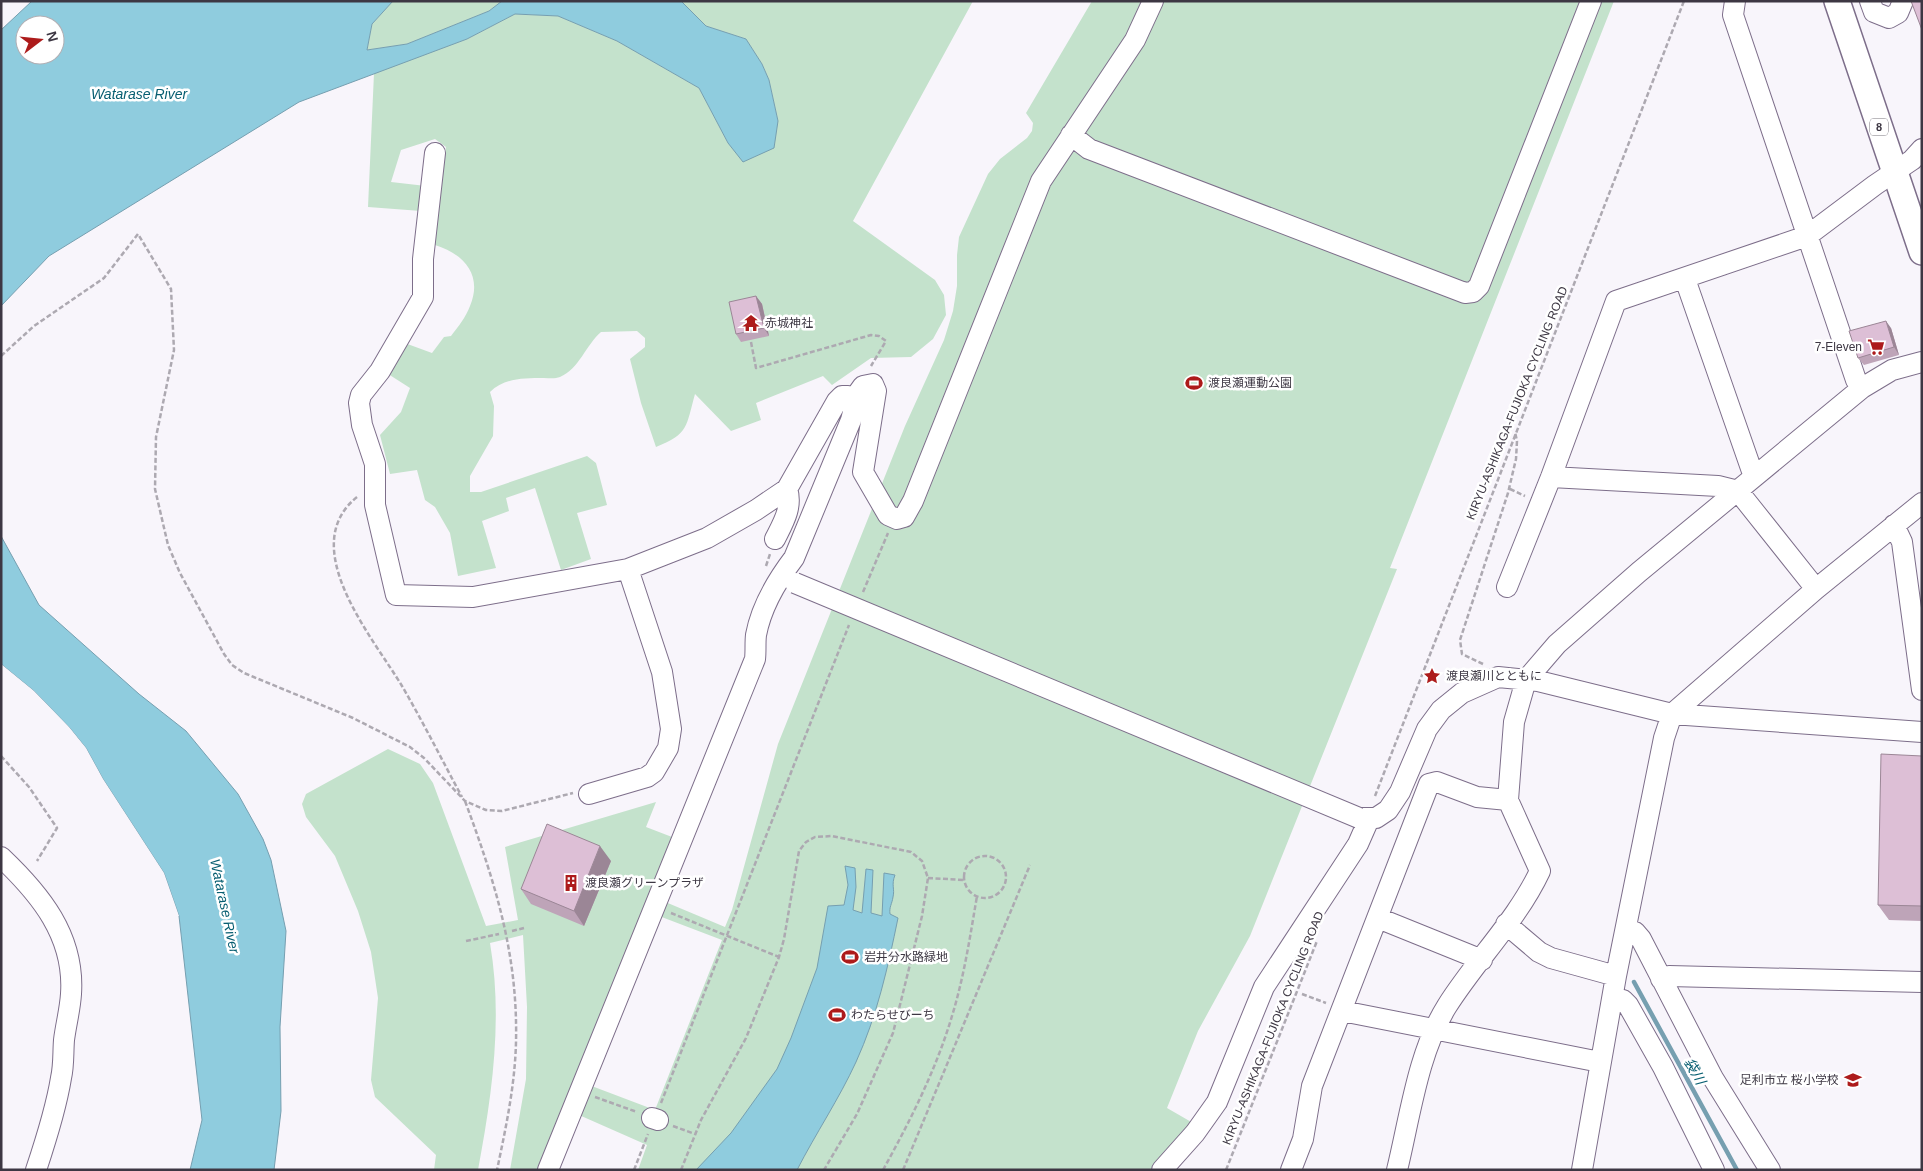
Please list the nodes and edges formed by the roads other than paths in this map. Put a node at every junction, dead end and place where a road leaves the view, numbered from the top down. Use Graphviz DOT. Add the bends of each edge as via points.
graph roads {
  1 [pos="1153,1"];
  2 [pos="1591,1"];
  3 [pos="1735,1"];
  4 [pos="1903,1"];
  5 [pos="1870,4"];
  6 [pos="1839,10"];
  7 [pos="1070,136"];
  8 [pos="1922,149"];
  9 [pos="435,153"];
  10 [pos="1895,173"];
  11 [pos="1807,236"];
  12 [pos="1922,252"];
  13 [pos="1684,279"];
  14 [pos="1922,362"];
  15 [pos="1862,388"];
  16 [pos="858,393"];
  17 [pos="1551,477"];
  18 [pos="1754,477"];
  19 [pos="787,489"];
  20 [pos="1738,491"];
  21 [pos="1922,503"];
  22 [pos="1894,525"];
  23 [pos="775,539"];
  24 [pos="628,569"];
  25 [pos="788,579"];
  26 [pos="1506,588"];
  27 [pos="1816,589"];
  28 [pos="1526,680"];
  29 [pos="1922,690"];
  30 [pos="1672,714"];
  31 [pos="1922,732"];
  32 [pos="589,794"];
  33 [pos="1508,800"];
  34 [pos="1364,819"];
  35 [pos="1,857"];
  36 [pos="1378,918"];
  37 [pos="1506,924"];
  38 [pos="1626,930"];
  39 [pos="1482,960"];
  40 [pos="1616,976"];
  41 [pos="1661,978"];
  42 [pos="1922,982"];
  43 [pos="1613,998"];
  44 [pos="1342,1011"];
  45 [pos="1435,1029"];
  46 [pos="1600,1062"];
  47 [pos="36,1170"];
  48 [pos="548,1170"];
  49 [pos="1162,1170"];
  50 [pos="1291,1170"];
  51 [pos="1397,1170"];
  52 [pos="1582,1170"];
  53 [pos="1714,1170"];
  54 [pos="1770,1170"];
  1 -- 7 [label="street" via="1135,40"];
  2 -- 7 [label="street" via="1479,286 1473,292 1465,293 1089,149"];
  3 -- 11 [label="street" via="1733,15"];
  4 -- 5 [label="street" via="1898,13 1889,18 1878,16"];
  5 -- 6 [label="street"];
  6 -- 10 [label="main road, 8"];
  7 -- 16 [label="street" via="1041,181 904,517 888,515 864,472 876,391 872,384"];
  8 -- 10 [label="street"];
  9 -- 24 [label="street" via="423,259 423,297 380,371 361,395 359,404 377,474 374,488 383,548 396,595 473,597"];
  10 -- 11 [label="street"];
  10 -- 12 [label="main road, 8"];
  11 -- 13 [label="street"];
  11 -- 15 [label="street" via="1856,380"];
  13 -- 17 [label="street" via="1616,301"];
  13 -- 18 [label="street"];
  14 -- 15 [label="street" via="1892,370"];
  15 -- 18 [label="street"];
  16 -- 19 [label="street" via="842,396 837,401"];
  16 -- 25 [label="street" via="851,420"];
  17 -- 20 [label="street" via="1718,486"];
  17 -- 26 [label="street"];
  18 -- 20 [label="street"];
  19 -- 23 [label="street" via="788,509"];
  19 -- 24 [label="street" via="707,538"];
  20 -- 27 [label="street"];
  20 -- 28 [label="street" via="1557,644"];
  21 -- 22 [label="street"];
  22 -- 27 [label="street"];
  22 -- 29 [label="street" via="1902,542"];
  24 -- 32 [label="street" via="662,672 671,738 661,762 647,777"];
  25 -- 34 [label="street, bridge"];
  25 -- 48 [label="street" via="756,636 755,659"];
  27 -- 30 [label="street"];
  28 -- 30 [label="street"];
  28 -- 33 [label="street" via="1514,722"];
  28 -- 34 [label="street" via="1498,677 1462,693 1442,710 1427,729 1400,792 1388,810 1381,816"];
  30 -- 31 [label="street"];
  30 -- 38 [label="street" via="1664,738"];
  33 -- 36 [label="street" via="1476,797 1438,782 1430,784"];
  33 -- 37 [label="street" via="1540,871"];
  34 -- 49 [label="street" via="1358,844 1264,987 1217,1102"];
  35 -- 47 [label="street" via="25,879 48,908 70,962 72,992 62,1076"];
  36 -- 39 [label="street"];
  36 -- 44 [label="street"];
  37 -- 39 [label="street"];
  37 -- 40 [label="street" via="1539,952"];
  38 -- 40 [label="street"];
  38 -- 41 [label="street" via="1641,938"];
  39 -- 45 [label="street" via="1447,1006"];
  40 -- 43 [label="street"];
  41 -- 42 [label="street"];
  41 -- 54 [label="street" via="1713,1078"];
  43 -- 46 [label="street"];
  43 -- 53 [label="street" via="1628,1005"];
  44 -- 45 [label="street"];
  44 -- 50 [label="street" via="1312,1086 1303,1139"];
  45 -- 46 [label="street"];
  45 -- 51 [label="street" via="1428,1044"];
  46 -- 52 [label="street"];
}
